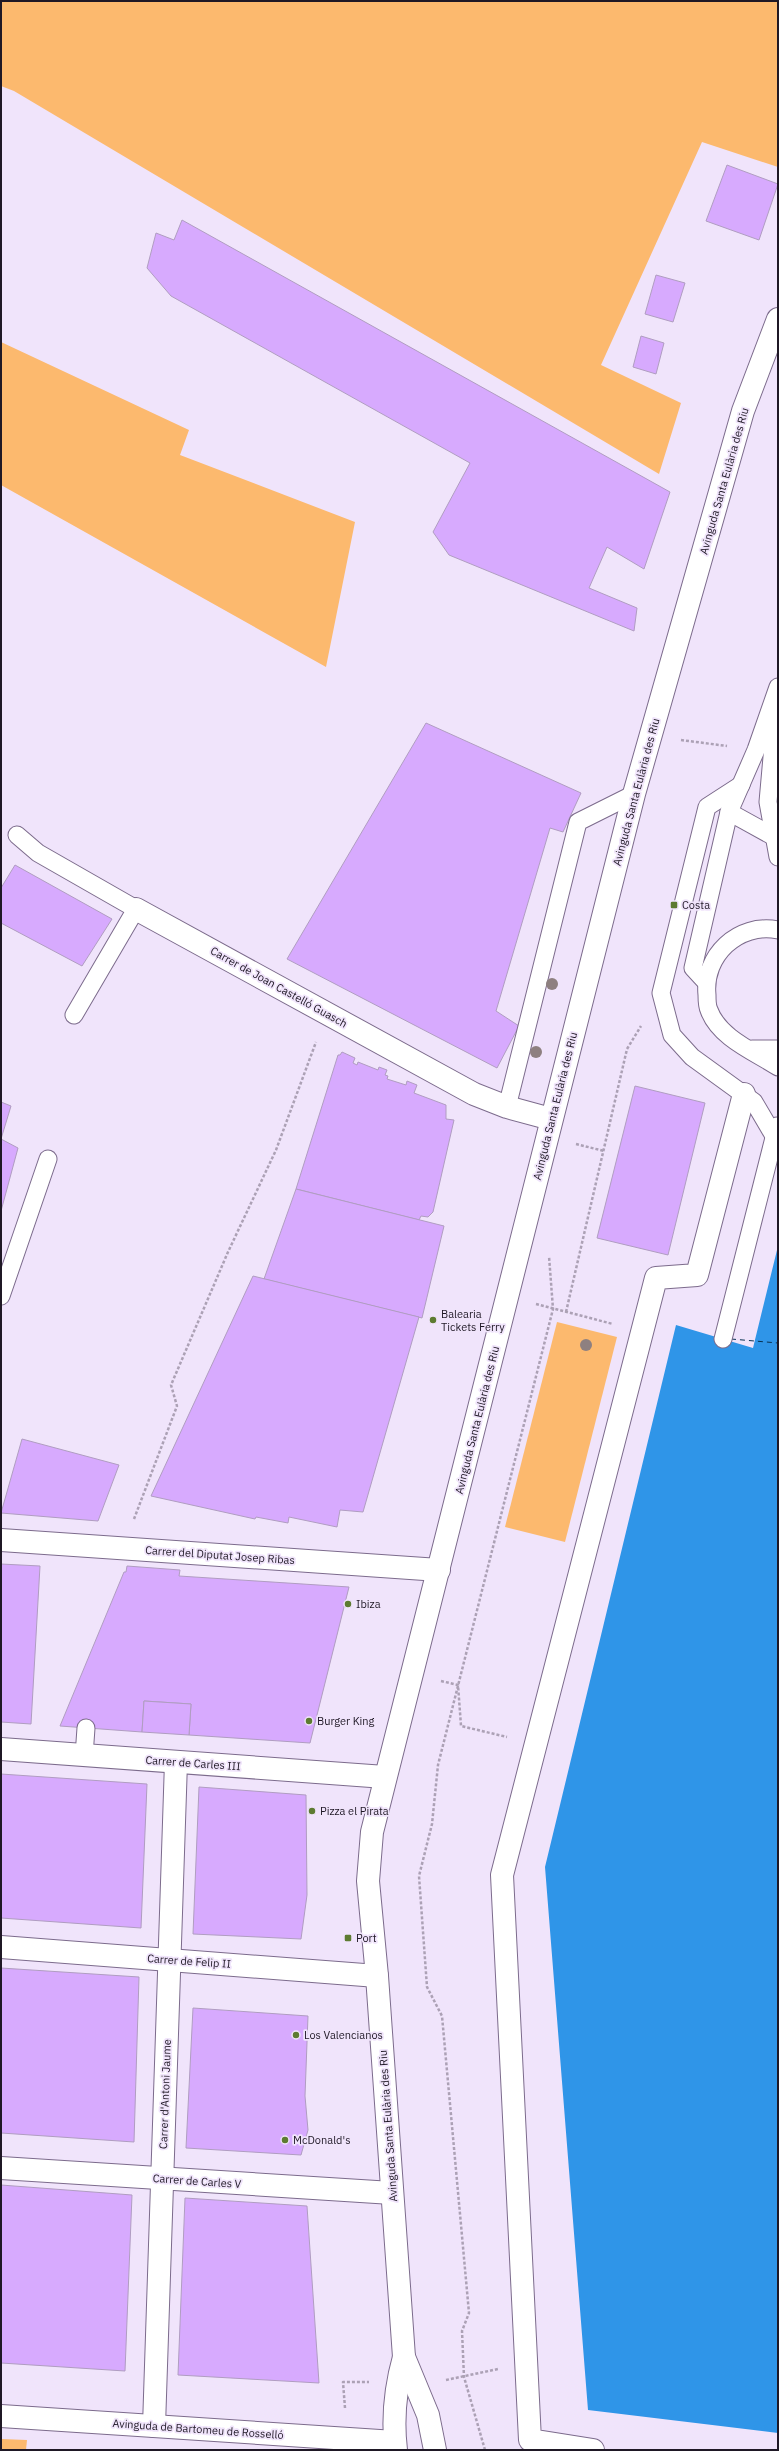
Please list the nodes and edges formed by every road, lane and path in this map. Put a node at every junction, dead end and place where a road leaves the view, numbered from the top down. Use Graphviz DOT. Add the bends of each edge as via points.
graph roads {
  1 [pos="778,319"];
  2 [pos="778,687"];
  3 [pos="778,693"];
  4 [pos="650,736"];
  5 [pos="756,750"];
  6 [pos="741,785"];
  7 [pos="634,794"];
  8 [pos="728,812"];
  9 [pos="17,835"];
  10 [pos="775,838"];
  11 [pos="778,857"];
  12 [pos="136,908"];
  13 [pos="778,930"];
  14 [pos="706,981"];
  15 [pos="661,993"];
  16 [pos="74,1015"];
  17 [pos="316,1041"];
  18 [pos="752,1049"];
  19 [pos="778,1049"];
  20 [pos="778,1067"];
  21 [pos="744,1094"];
  22 [pos="507,1107"];
  23 [pos="551,1119"];
  24 [pos="776,1129"];
  25 [pos="48,1159"];
  26 [pos="1,1296"];
  27 [pos="507,1296"];
  28 [pos="566,1312"];
  29 [pos="642,1332"];
  30 [pos="723,1339"];
  31 [pos="528,1408"];
  32 [pos="1,1540"];
  33 [pos="123,1548"];
  34 [pos="439,1570"];
  35 [pos="412,1674"];
  36 [pos="458,1685"];
  37 [pos="86,1728"];
  38 [pos="536,1744"];
  39 [pos="1,1750"];
  40 [pos="84,1756"];
  41 [pos="176,1762"];
  42 [pos="385,1777"];
  43 [pos="1,1947"];
  44 [pos="170,1960"];
  45 [pos="377,1976"];
  46 [pos="1,2168"];
  47 [pos="162,2178"];
  48 [pos="392,2193"];
  49 [pos="404,2357"];
  50 [pos="394,2405"];
  51 [pos="428,2415"];
  52 [pos="1,2416"];
  53 [pos="154,2426"];
  54 [pos="396,2446"];
  55 [pos="435,2450"];
  56 [pos="485,2450"];
  57 [pos="592,2450"];
  1 -- 4 [label="street, Avinguda Santa Eulària des Riu" via="743,411"];
  2 -- 5 [label="lane"];
  3 -- 10 [label="lane" via="768,802"];
  4 -- 5 [label="path"];
  4 -- 7 [label="street, Avinguda Santa Eulària des Riu"];
  5 -- 6 [label="lane"];
  6 -- 8 [label="lane"];
  6 -- 15 [label="lane" via="707,807"];
  7 -- 22 [label="lane" via="578,822"];
  7 -- 23 [label="street, Avinguda Santa Eulària des Riu"];
  8 -- 10 [label="lane"];
  8 -- 14 [label="lane" via="693,968"];
  9 -- 12 [label="lane, Carrer de Joan Castelló Guasch" via="38,854"];
  10 -- 11 [label="lane"];
  12 -- 16 [label="lane"];
  12 -- 22 [label="street, Carrer de Joan Castelló Guasch" via="474,1094"];
  13 -- 14 [label="lane" via="767,928 746,932 727,943 713,960"];
  14 -- 18 [label="lane" via="708,1010 725,1035"];
  15 -- 21 [label="lane" via="672,1035 692,1058"];
  15 -- 28 [label="path" via="627,1049"];
  17 -- 33 [label="path" via="276,1150 228,1252 171,1385 177,1406"];
  18 -- 19 [label="lane"];
  18 -- 20 [label="lane"];
  21 -- 24 [label="lane"];
  21 -- 29 [label="street" via="697,1275 656,1278"];
  22 -- 23 [label="street, Carrer de Joan Castelló Guasch"];
  23 -- 27 [label="street, Avinguda Santa Eulària des Riu"];
  24 -- 30 [label="lane"];
  25 -- 26 [label="lane"];
  27 -- 28 [label="path"];
  27 -- 34 [label="street, Avinguda Santa Eulària des Riu"];
  28 -- 29 [label="path"];
  29 -- 38 [label="street"];
  31 -- 36 [label="path"];
  32 -- 33 [label="street, Carrer del Diputat Josep Ribas"];
  33 -- 34 [label="street, Carrer del Diputat Josep Ribas"];
  34 -- 35 [label="street, Avinguda Santa Eulària des Riu"];
  35 -- 36 [label="path"];
  35 -- 42 [label="street, Avinguda Santa Eulària des Riu"];
  36 -- 38 [label="path" via="461,1726"];
  36 -- 56 [label="path" via="438,1765 432,1824 419,1876 428,1987 442,2016 468,2297 469,2313 462,2331 464,2377"];
  37 -- 40 [label="lane"];
  38 -- 57 [label="street" via="502,1875 530,2440"];
  39 -- 40 [label="street, Carrer de Carles III"];
  40 -- 41 [label="street, Carrer de Carles III"];
  41 -- 42 [label="street, Carrer de Carles III"];
  41 -- 44 [label="street, Carrer d'Antoni Jaume"];
  42 -- 45 [label="street, Avinguda Santa Eulària des Riu" via="372,1832 368,1881"];
  43 -- 44 [label="street, Carrer de Felip II"];
  44 -- 45 [label="street, Carrer de Felip II"];
  44 -- 47 [label="street, Carrer d'Antoni Jaume"];
  45 -- 48 [label="street, Avinguda Santa Eulària des Riu"];
  46 -- 47 [label="street, Carrer de Carles V"];
  47 -- 48 [label="street, Carrer de Carles V"];
  47 -- 53 [label="street, Carrer d'Antoni Jaume"];
  48 -- 49 [label="street, Avinguda Santa Eulària des Riu"];
  49 -- 50 [label="street, Avinguda Santa Eulària des Riu"];
  49 -- 51 [label="street, Avinguda Santa Eulària des Riu"];
  50 -- 51 [label="street" via="408,2404"];
  50 -- 54 [label="street, Avinguda Santa Eulària des Riu"];
  51 -- 55 [label="street, Avinguda Santa Eulària des Riu"];
  52 -- 53 [label="street, Avinguda de Bartomeu de Rosselló"];
  53 -- 54 [label="street, Avinguda de Bartomeu de Rosselló"];
}
